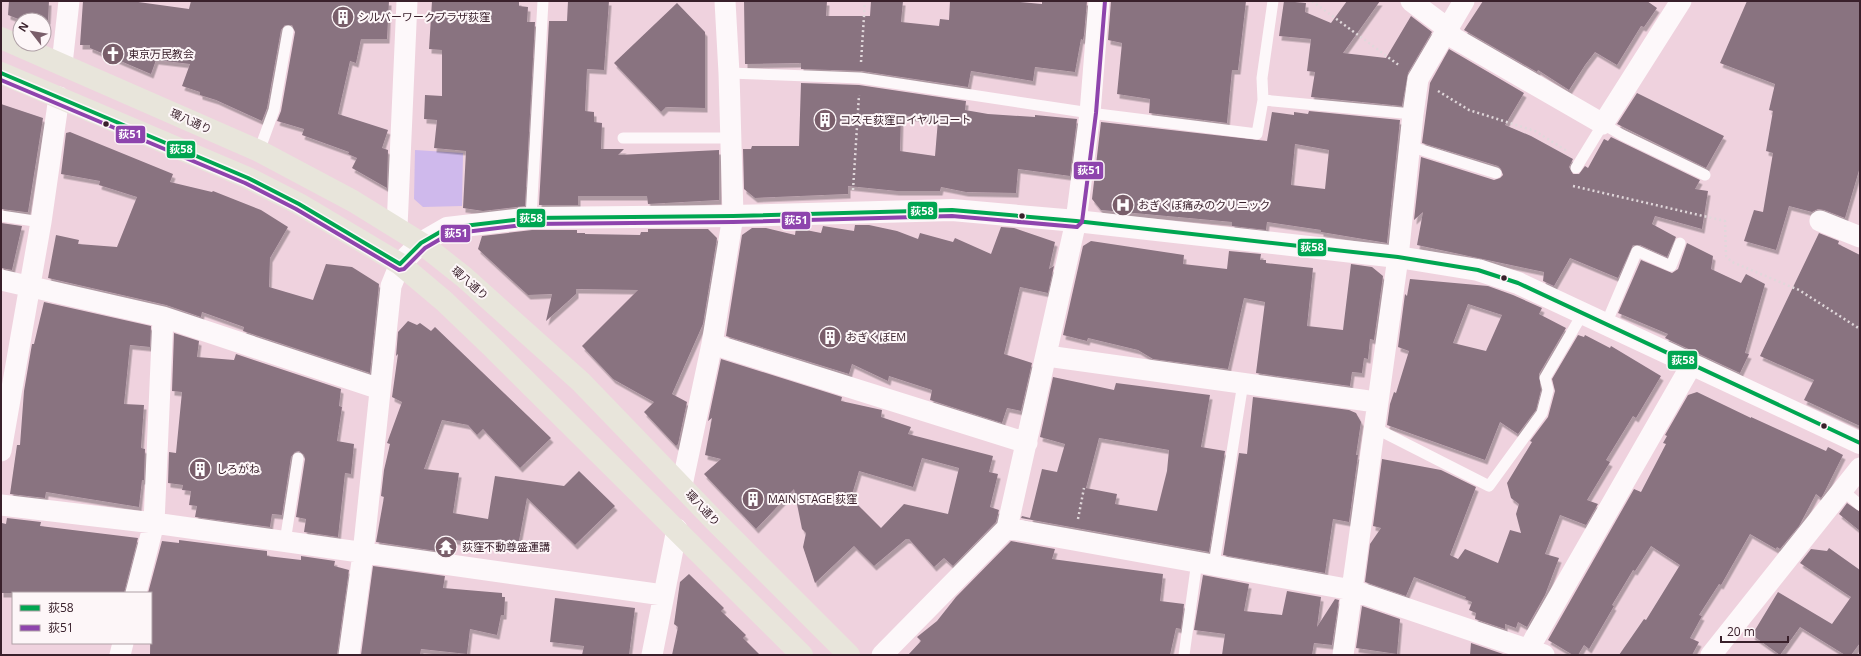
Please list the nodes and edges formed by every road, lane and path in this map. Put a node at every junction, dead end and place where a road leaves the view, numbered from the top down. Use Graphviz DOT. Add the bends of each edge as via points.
graph roads {
  1 [pos="69,1"];
  2 [pos="407,1"];
  3 [pos="543,1"];
  4 [pos="725,1"];
  5 [pos="1099,1"];
  6 [pos="1273,1"];
  7 [pos="1312,1"];
  8 [pos="1411,1"];
  9 [pos="1464,1"];
  10 [pos="1681,1"];
  11 [pos="288,31"];
  12 [pos="1448,31"];
  13 [pos="1,38"];
  14 [pos="62,64"];
  15 [pos="1,73"];
  16 [pos="729,73"];
  17 [pos="1418,79"];
  18 [pos="60,97"];
  19 [pos="1263,100"];
  20 [pos="1090,113"];
  21 [pos="1412,114"];
  22 [pos="1603,124"];
  23 [pos="623,138"];
  24 [pos="731,138"];
  25 [pos="1409,146"];
  26 [pos="259,151"];
  27 [pos="1576,168"];
  28 [pos="1496,173"];
  29 [pos="1705,176"];
  30 [pos="1,216"];
  31 [pos="733,216"];
  32 [pos="531,218"];
  33 [pos="1076,221"];
  34 [pos="1820,221"];
  35 [pos="41,222"];
  36 [pos="398,227"];
  37 [pos="1860,237"];
  38 [pos="421,243"];
  39 [pos="1680,243"];
  40 [pos="1398,257"];
  41 [pos="400,264"];
  42 [pos="1,280"];
  43 [pos="29,286"];
  44 [pos="1583,313"];
  45 [pos="163,318"];
  46 [pos="1606,324"];
  47 [pos="1860,329"];
  48 [pos="712,344"];
  49 [pos="1047,356"];
  50 [pos="1692,364"];
  51 [pos="1243,383"];
  52 [pos="380,389"];
  53 [pos="1376,402"];
  54 [pos="1373,427"];
  55 [pos="1860,443"];
  56 [pos="1027,444"];
  57 [pos="1,451"];
  58 [pos="298,458"];
  59 [pos="1860,468"];
  60 [pos="682,485"];
  61 [pos="1084,488"];
  62 [pos="1842,490"];
  63 [pos="1,505"];
  64 [pos="1860,505"];
  65 [pos="1077,521"];
  66 [pos="154,523"];
  67 [pos="1007,528"];
  68 [pos="677,529"];
  69 [pos="286,542"];
  70 [pos="363,554"];
  71 [pos="1206,563"];
  72 [pos="1352,590"];
  73 [pos="136,592"];
  74 [pos="663,595"];
  75 [pos="123,644"];
  76 [pos="1524,651"];
  77 [pos="120,655"];
  78 [pos="349,655"];
  79 [pos="652,655"];
  80 [pos="802,655"];
  81 [pos="849,655"];
  82 [pos="882,655"];
  83 [pos="1184,655"];
  84 [pos="1343,655"];
  85 [pos="1711,655"];
  1 -- 14 [label="street"];
  2 -- 36 [label="street"];
  3 -- 32 [label="lane"];
  4 -- 16 [label="street"];
  5 -- 20 [label="street"];
  6 -- 19 [label="lane" via="1262,78"];
  7 -- 17 [label="path"];
  8 -- 12 [label="street"];
  9 -- 12 [label="street"];
  10 -- 22 [label="street"];
  11 -- 26 [label="lane" via="274,110"];
  12 -- 17 [label="street"];
  12 -- 22 [label="street" via="1454,38"];
  13 -- 14 [label="main road, 環八通り"];
  14 -- 26 [label="main road, 環八通り"];
  15 -- 18 [label="main road"];
  16 -- 20 [label="lane" via="860,78"];
  16 -- 24 [label="street"];
  17 -- 21 [label="street"];
  17 -- 27 [label="path" via="1468,110 1535,132 1573,155"];
  18 -- 35 [label="street"];
  18 -- 41 [label="main road" via="248,178"];
  19 -- 20 [label="lane" via="1256,134"];
  19 -- 21 [label="lane"];
  20 -- 33 [label="street"];
  21 -- 25 [label="street"];
  22 -- 27 [label="lane"];
  22 -- 29 [label="lane"];
  23 -- 24 [label="lane"];
  24 -- 31 [label="street"];
  25 -- 28 [label="lane"];
  25 -- 40 [label="street"];
  26 -- 36 [label="main road, 環八通り"];
  27 -- 47 [label="path" via="1573,186 1725,221 1726,256 1732,262 1799,290"];
  30 -- 35 [label="lane"];
  31 -- 32 [label="street"];
  31 -- 33 [label="street" via="952,210"];
  31 -- 48 [label="street"];
  32 -- 38 [label="street" via="447,228"];
  33 -- 40 [label="street"];
  33 -- 49 [label="street"];
  34 -- 37 [label="street"];
  35 -- 43 [label="street"];
  36 -- 38 [label="main road, 環八通り"];
  38 -- 41 [label="street"];
  38 -- 60 [label="main road, 環八通り" via="464,277 581,382"];
  39 -- 46 [label="lane" via="1670,266 1637,251"];
  40 -- 44 [label="street" via="1478,270 1518,283"];
  40 -- 53 [label="street"];
  41 -- 52 [label="street" via="392,286"];
  41 -- 68 [label="main road" via="444,301"];
  42 -- 43 [label="street"];
  43 -- 45 [label="street"];
  43 -- 57 [label="street"];
  44 -- 46 [label="street"];
  44 -- 54 [label="lane" via="1545,378 1548,390 1542,413 1490,486"];
  45 -- 52 [label="street"];
  45 -- 66 [label="street"];
  46 -- 50 [label="street"];
  48 -- 56 [label="street"];
  48 -- 60 [label="street"];
  49 -- 51 [label="street"];
  49 -- 56 [label="street"];
  50 -- 55 [label="street"];
  50 -- 76 [label="street"];
  51 -- 53 [label="street"];
  51 -- 71 [label="lane"];
  52 -- 70 [label="street"];
  53 -- 54 [label="street"];
  54 -- 72 [label="street"];
  56 -- 67 [label="street"];
  58 -- 69 [label="lane"];
  59 -- 62 [label="street"];
  60 -- 81 [label="main road, 環八通り"];
  61 -- 65 [label="path"];
  62 -- 64 [label="lane"];
  62 -- 85 [label="street"];
  63 -- 66 [label="street"];
  66 -- 69 [label="street"];
  66 -- 73 [label="street"];
  67 -- 71 [label="street"];
  67 -- 82 [label="street"];
  68 -- 74 [label="street"];
  68 -- 80 [label="main road"];
  69 -- 70 [label="street"];
  70 -- 74 [label="street"];
  70 -- 78 [label="street"];
  71 -- 72 [label="street"];
  71 -- 83 [label="lane"];
  72 -- 76 [label="street"];
  72 -- 84 [label="street"];
  74 -- 79 [label="street"];
  75 -- 77 [label="street"];
}
